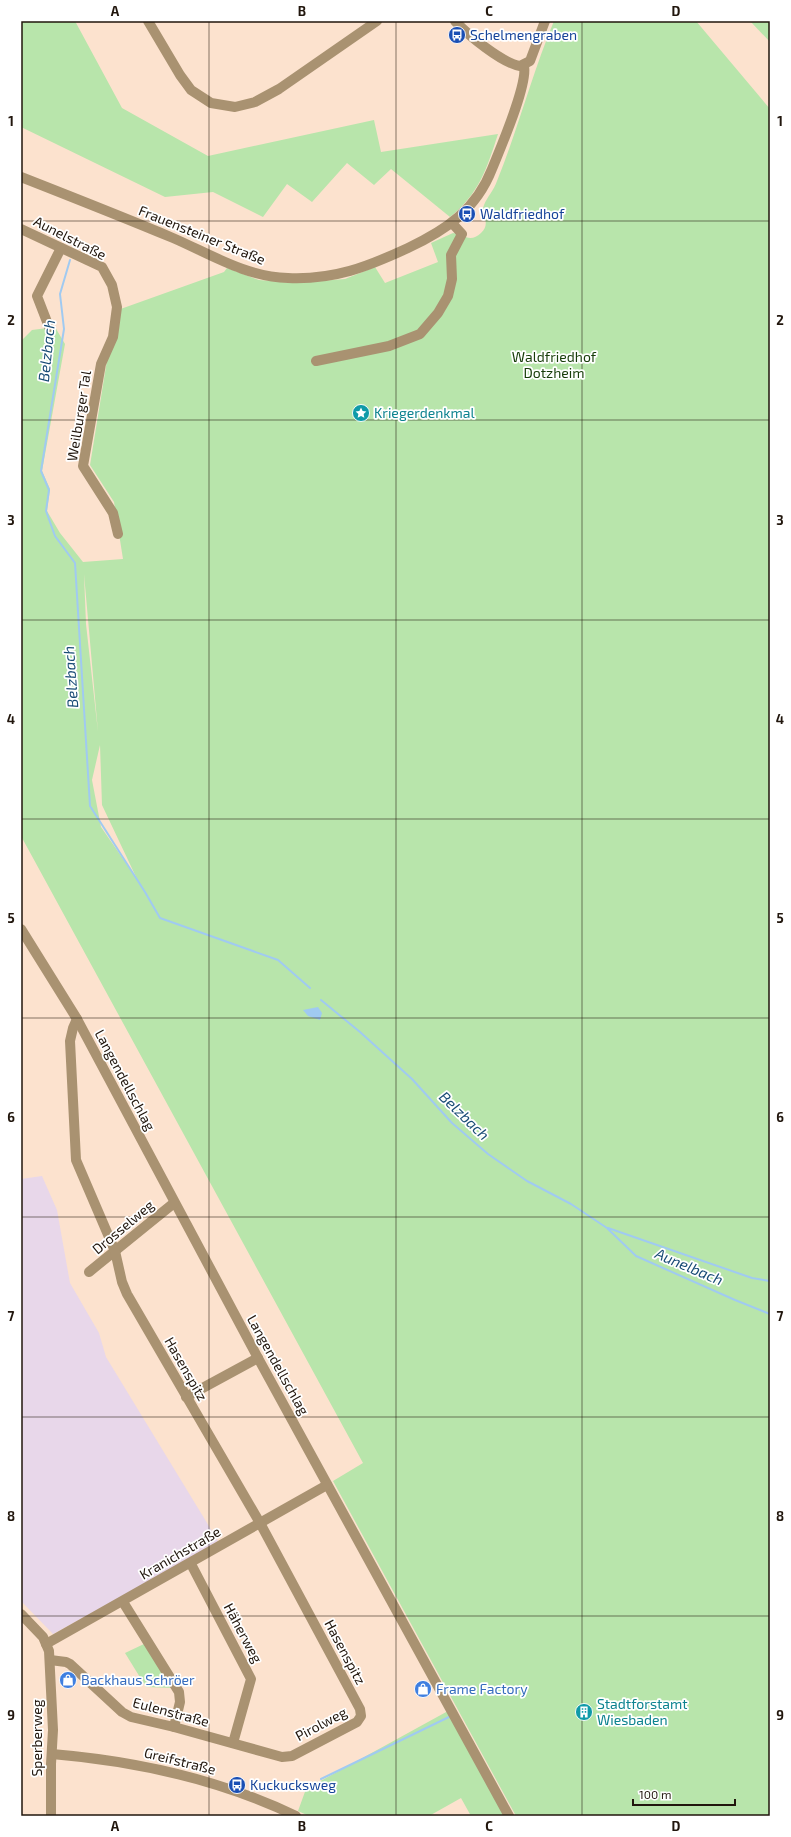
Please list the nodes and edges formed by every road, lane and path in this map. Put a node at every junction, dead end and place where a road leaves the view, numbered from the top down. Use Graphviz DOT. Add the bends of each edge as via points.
graph roads {
  1 [pos="148,21"];
  2 [pos="377,21"];
  3 [pos="455,21"];
  4 [pos="545,21"];
  5 [pos="524,66"];
  6 [pos="21,177"];
  7 [pos="452,223"];
  8 [pos="21,229"];
  9 [pos="61,248"];
  10 [pos="49,327"];
  11 [pos="316,361"];
  12 [pos="101,364"];
  13 [pos="118,534"];
  14 [pos="21,929"];
  15 [pos="77,1019"];
  16 [pos="174,1203"];
  17 [pos="115,1251"];
  18 [pos="89,1272"];
  19 [pos="258,1358"];
  20 [pos="186,1397"];
  21 [pos="328,1485"];
  22 [pos="260,1523"];
  23 [pos="191,1564"];
  24 [pos="123,1602"];
  25 [pos="21,1614"];
  26 [pos="46,1644"];
  27 [pos="50,1660"];
  28 [pos="360,1709"];
  29 [pos="174,1727"];
  30 [pos="233,1743"];
  31 [pos="52,1754"];
  32 [pos="287,1757"];
  33 [pos="292,1815"];
  34 [pos="51,1816"];
  35 [pos="509,1816"];
  1 -- 2 [label="street" via="191,90 211,103 235,107 255,102 279,89"];
  3 -- 5 [label="street" via="468,34 494,52 514,65"];
  4 -- 5 [label="street, Frauensteiner Straße" via="531,59"];
  5 -- 7 [label="street, Frauensteiner Straße" via="524,76 511,122 488,178 474,202"];
  6 -- 7 [label="street, Frauensteiner Straße" via="256,274 287,278 319,278 342,274 413,246"];
  7 -- 11 [label="street" via="462,234 451,255 452,282 448,296 438,313 420,334 389,346"];
  8 -- 9 [label="street, Aunelstraße"];
  9 -- 10 [label="street" via="36,296"];
  9 -- 12 [label="street, Aunelstraße" via="102,267 112,285 117,307 113,337"];
  12 -- 13 [label="street, Weilburger Tal" via="83,466 113,513"];
  14 -- 15 [label="street, Langendellschlag"];
  15 -- 16 [label="street, Langendellschlag"];
  15 -- 17 [label="street, Hasenspitz" via="70,1041 76,1160"];
  16 -- 17 [label="street, Drosselweg"];
  16 -- 19 [label="street, Langendellschlag"];
  17 -- 18 [label="street, Drosselweg"];
  17 -- 20 [label="street, Hasenspitz" via="127,1294"];
  19 -- 20 [label="street"];
  19 -- 21 [label="street, Langendellschlag"];
  20 -- 22 [label="street, Hasenspitz"];
  21 -- 22 [label="street, Kranichstraße"];
  21 -- 35 [label="street, Langendellschlag"];
  22 -- 23 [label="street, Kranichstraße"];
  22 -- 28 [label="street, Hasenspitz"];
  23 -- 24 [label="street, Kranichstraße"];
  23 -- 30 [label="street, Häherweg" via="251,1679"];
  24 -- 26 [label="street, Kranichstraße"];
  24 -- 29 [label="street" via="179,1692 180,1702"];
  25 -- 26 [label="street" via="37,1630"];
  26 -- 27 [label="street"];
  27 -- 29 [label="street, Eulenstraße" via="70,1664 126,1715"];
  27 -- 31 [label="street, Sperberweg"];
  28 -- 32 [label="street, Pirolweg" via="357,1722"];
  29 -- 30 [label="street, Eulenstraße"];
  30 -- 32 [label="street, Eulenstraße"];
  31 -- 33 [label="street, Greifstraße" via="118,1761 171,1772 236,1792"];
  31 -- 34 [label="street, Sperberweg"];
}
